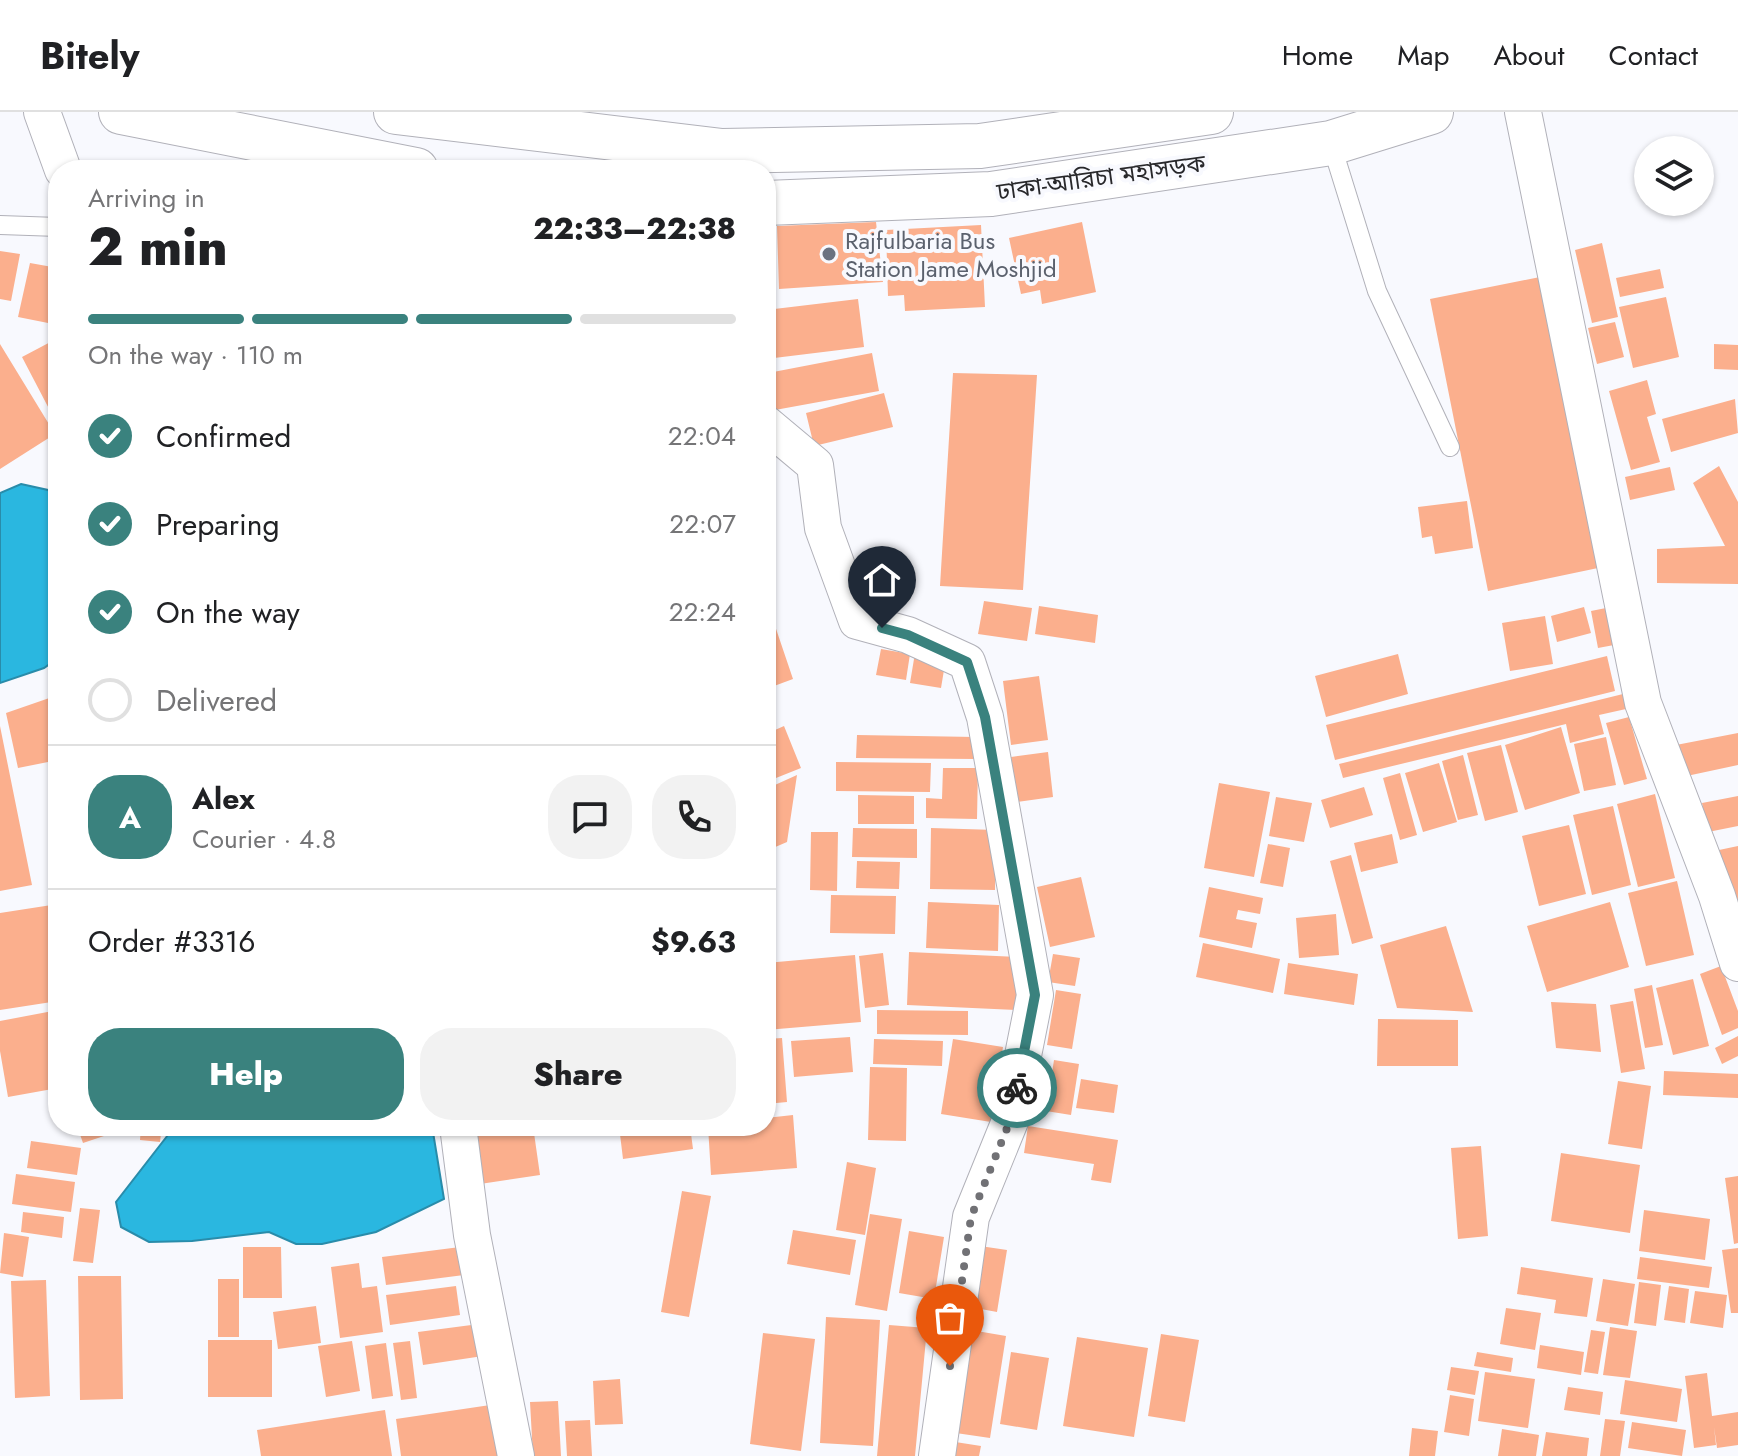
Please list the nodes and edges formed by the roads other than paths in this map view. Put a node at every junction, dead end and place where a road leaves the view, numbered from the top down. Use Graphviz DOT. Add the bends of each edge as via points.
graph roads {
  1 [pos="42,112"];
  2 [pos="121,112"];
  3 [pos="1211,112"];
  4 [pos="1431,112"];
  5 [pos="1523,112"];
  6 [pos="411,113"];
  7 [pos="1331,143"];
  8 [pos="59,160"];
  9 [pos="365,160"];
  10 [pos="776,203"];
  11 [pos="0,225"];
  12 [pos="48,227"];
  13 [pos="776,432"];
  14 [pos="1450,447"];
  15 [pos="1738,963"];
  16 [pos="459,1136"];
  17 [pos="516,1456"];
  18 [pos="937,1456"];
  1 -- 8 [label="street"];
  2 -- 9 [label="highway"];
  3 -- 6 [label="highway" via="980,146 722,151"];
  4 -- 7 [label="highway, ঢাকা-আরিচা মহাসড়ক"];
  5 -- 15 [label="street" via="1643,703"];
  7 -- 10 [label="highway, ঢাকা-আরিচা মহাসড়ক" via="991,194"];
  7 -- 14 [label="lane" via="1377,291"];
  11 -- 12 [label="lane"];
  13 -- 18 [label="street" via="815,465 823,528 857,621 908,635 967,662 985,717 1035,995 1010,1121 971,1217"];
  16 -- 17 [label="street" via="472,1235"];
}
